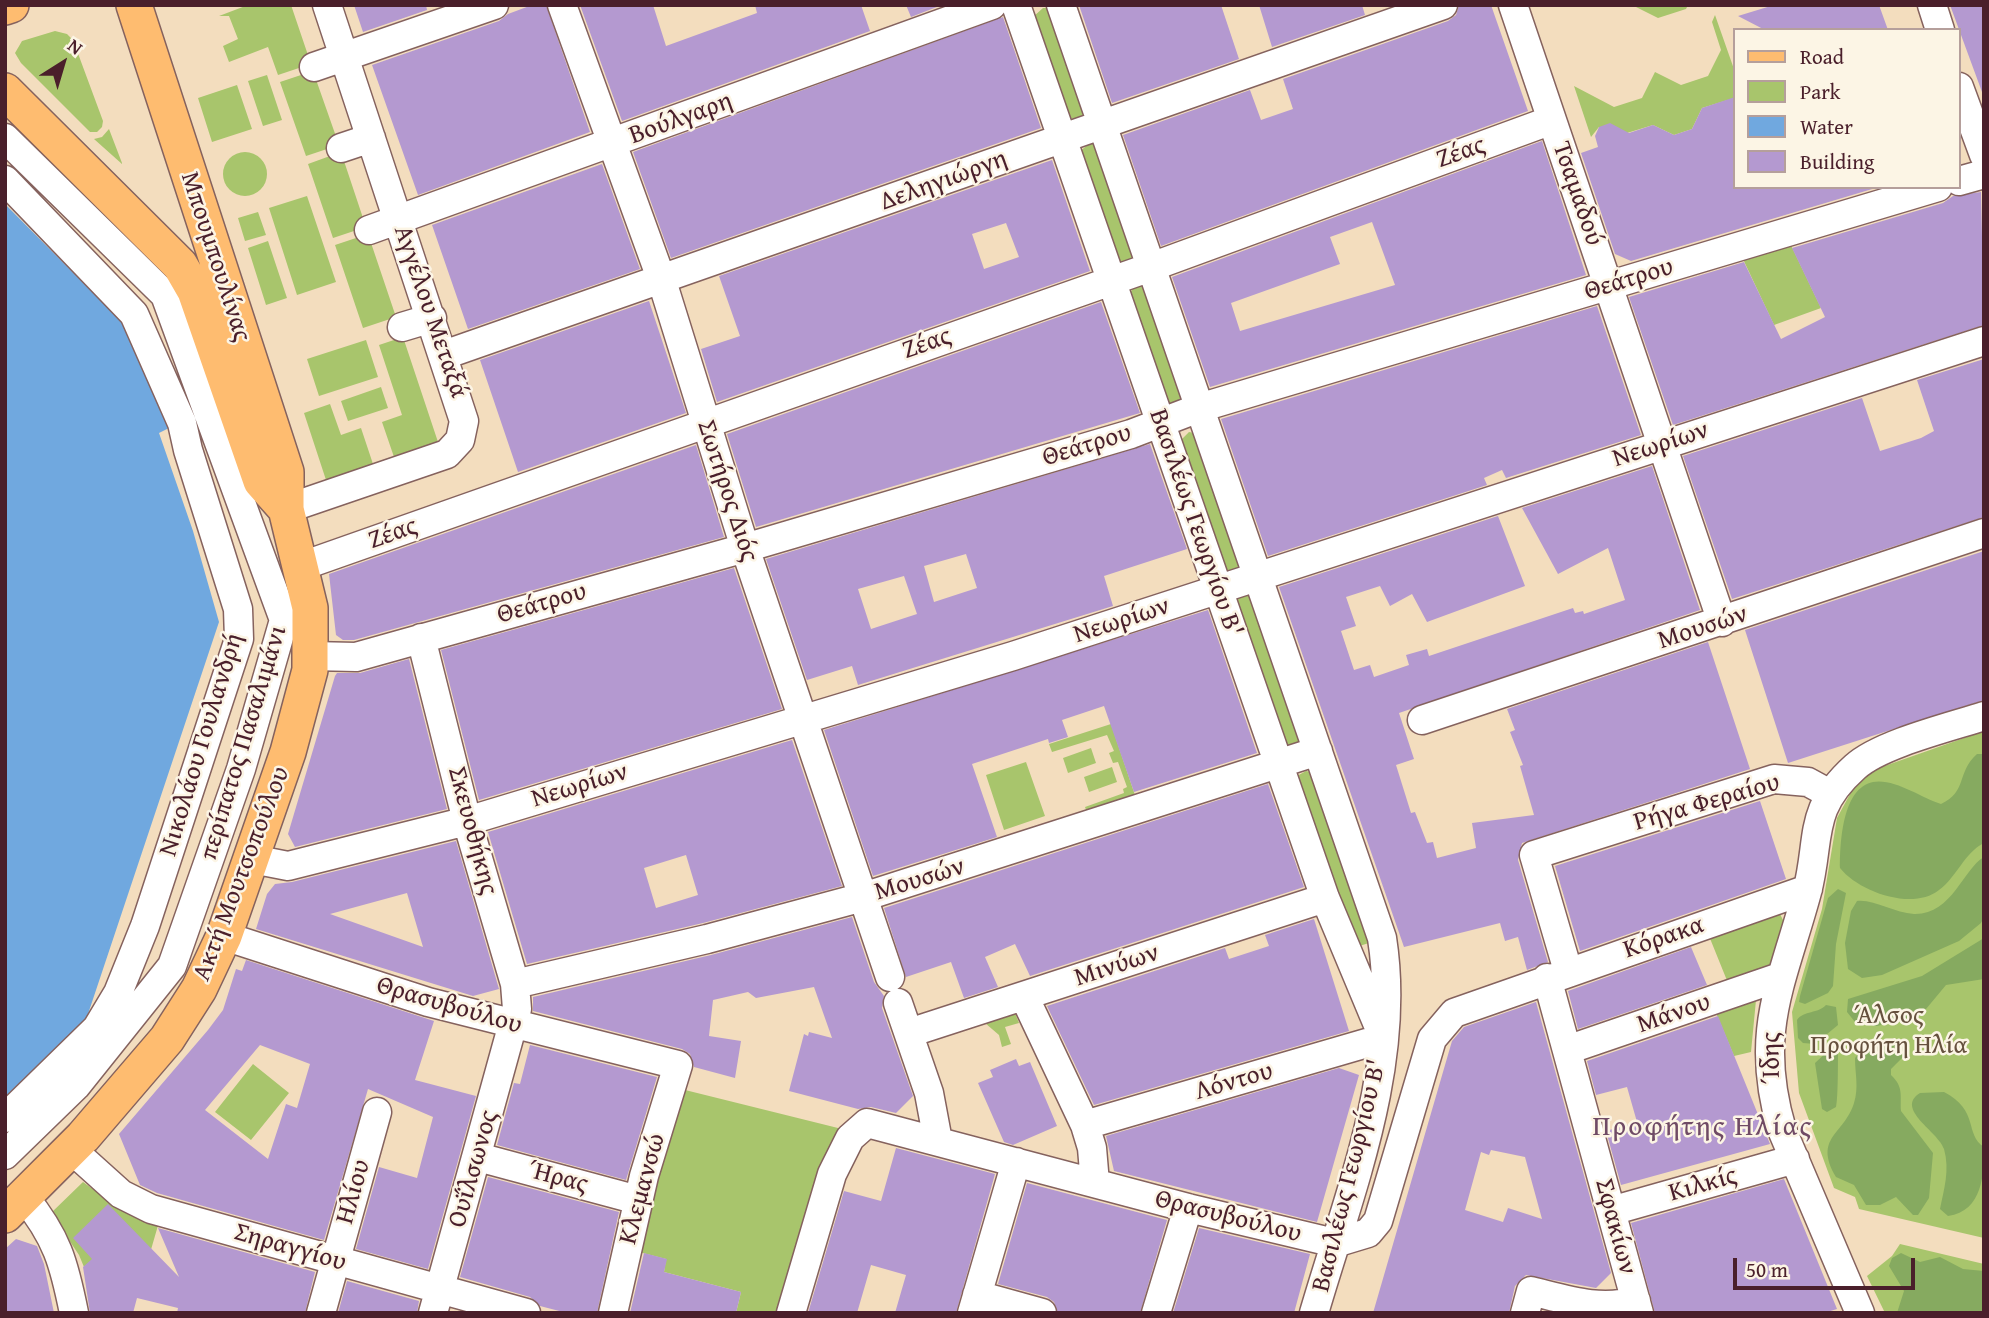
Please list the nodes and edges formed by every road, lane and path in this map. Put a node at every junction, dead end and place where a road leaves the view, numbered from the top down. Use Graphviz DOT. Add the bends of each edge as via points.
graph roads {
  1 [pos="11,5"];
  2 [pos="134,5"];
  3 [pos="327,5"];
  4 [pos="494,5"];
  5 [pos="562,5"];
  6 [pos="992,5"];
  7 [pos="1016,5"];
  8 [pos="1061,5"];
  9 [pos="1443,5"];
  10 [pos="1513,5"];
  11 [pos="1932,5"];
  12 [pos="5,7"];
  13 [pos="1939,28"];
  14 [pos="344,57"];
  15 [pos="314,67"];
  16 [pos="5,91"];
  17 [pos="1961,92"];
  18 [pos="1552,120"];
  19 [pos="1102,124"];
  20 [pos="5,138"];
  21 [pos="371,138"];
  22 [pos="1062,138"];
  23 [pos="614,143"];
  24 [pos="341,148"];
  25 [pos="1984,155"];
  26 [pos="1984,174"];
  27 [pos="5,180"];
  28 [pos="1961,180"];
  29 [pos="1931,189"];
  30 [pos="399,220"];
  31 [pos="369,230"];
  32 [pos="1151,267"];
  33 [pos="1111,279"];
  34 [pos="662,281"];
  35 [pos="1608,286"];
  36 [pos="432,318"];
  37 [pos="402,327"];
  38 [pos="1984,341"];
  39 [pos="444,355"];
  40 [pos="1199,408"];
  41 [pos="1160,423"];
  42 [pos="704,424"];
  43 [pos="1662,445"];
  44 [pos="286,509"];
  45 [pos="1984,533"];
  46 [pos="745,548"];
  47 [pos="302,566"];
  48 [pos="1257,576"];
  49 [pos="1218,590"];
  50 [pos="1721,622"];
  51 [pos="421,638"];
  52 [pos="311,656"];
  53 [pos="1984,716"];
  54 [pos="801,718"];
  55 [pos="1422,720"];
  56 [pos="1318,751"];
  57 [pos="1278,762"];
  58 [pos="1830,794"];
  59 [pos="467,821"];
  60 [pos="1534,855"];
  61 [pos="252,859"];
  62 [pos="1808,889"];
  63 [pos="863,897"];
  64 [pos="1325,898"];
  65 [pos="224,936"];
  66 [pos="1557,975"];
  67 [pos="1780,977"];
  68 [pos="515,984"];
  69 [pos="1521,987"];
  70 [pos="1024,996"];
  71 [pos="515,1025"];
  72 [pos="909,1033"];
  73 [pos="1384,1038"];
  74 [pos="1567,1051"];
  75 [pos="678,1065"];
  76 [pos="377,1112"];
  77 [pos="5,1118"];
  78 [pos="1084,1125"];
  79 [pos="938,1141"];
  80 [pos="71,1149"];
  81 [pos="5,1156"];
  82 [pos="478,1157"];
  83 [pos="1795,1159"];
  84 [pos="1016,1162"];
  85 [pos="1096,1183"];
  86 [pos="638,1200"];
  87 [pos="15,1206"];
  88 [pos="1188,1208"];
  89 [pos="1611,1211"];
  90 [pos="1335,1243"];
  91 [pos="335,1261"];
  92 [pos="436,1301"];
  93 [pos="1528,1302"];
  94 [pos="975,1304"];
  95 [pos="1637,1307"];
  96 [pos="74,1313"];
  97 [pos="321,1313"];
  98 [pos="526,1313"];
  99 [pos="612,1313"];
  100 [pos="791,1313"];
  101 [pos="1042,1313"];
  102 [pos="1156,1313"];
  103 [pos="1314,1313"];
  104 [pos="1860,1313"];
  1 -- 12 [label="main road"];
  2 -- 44 [label="main road, Μπουμπουλίνας" via="286,472"];
  3 -- 14 [label="street, Αγγέλου Μεταξά"];
  4 -- 14 [label="street"];
  5 -- 23 [label="street, Σωτήρος Διός"];
  6 -- 23 [label="street, Βούλγαρη"];
  7 -- 22 [label="street, Βασιλέως Γεωργίου Β'"];
  8 -- 19 [label="street, Βασιλέως Γεωργίου Β'"];
  9 -- 19 [label="street, Δεληγιώργη"];
  10 -- 18 [label="street, Τσαμαδού"];
  11 -- 13 [label="street"];
  14 -- 15 [label="street"];
  14 -- 21 [label="street, Αγγέλου Μεταξά"];
  16 -- 44 [label="main road" via="185,271 261,481"];
  17 -- 25 [label="street"];
  18 -- 32 [label="street, Ζέας"];
  18 -- 35 [label="street, Τσαμαδού"];
  19 -- 22 [label="street, Δεληγιώργη"];
  19 -- 32 [label="street, Βασιλέως Γεωργίου Β'"];
  20 -- 81 [label="street, περίπατος Πασαλιμάνι" via="165,295 284,620 241,769 172,966 76,1086"];
  21 -- 24 [label="street"];
  21 -- 30 [label="street, Αγγέλου Μεταξά"];
  22 -- 33 [label="street, Βασιλέως Γεωργίου Β'"];
  22 -- 34 [label="street, Δεληγιώργη"];
  23 -- 30 [label="street, Βούλγαρη"];
  23 -- 34 [label="street, Σωτήρος Διός"];
  26 -- 28 [label="street"];
  27 -- 77 [label="street, Νικολάου Γουλανδρή" via="134,314 182,422 240,626 145,926 118,993 97,1028"];
  29 -- 35 [label="street, Θεάτρου"];
  30 -- 31 [label="street, Βούλγαρη"];
  30 -- 36 [label="street, Αγγέλου Μεταξά"];
  32 -- 33 [label="street, Ζέας"];
  32 -- 40 [label="street, Βασιλέως Γεωργίου Β'"];
  33 -- 41 [label="street, Βασιλέως Γεωργίου Β'"];
  33 -- 42 [label="street, Ζέας"];
  34 -- 39 [label="street, Δεληγιώργη"];
  34 -- 42 [label="street, Σωτήρος Διός"];
  35 -- 40 [label="street, Θεάτρου"];
  35 -- 43 [label="street, Τσαμαδού"];
  36 -- 37 [label="street"];
  36 -- 39 [label="street, Αγγέλου Μεταξά"];
  38 -- 43 [label="street, Νεωρίων"];
  39 -- 44 [label="street, Αγγέλου Μεταξά" via="463,412 460,440 447,454 386,469"];
  40 -- 41 [label="street, Θεάτρου"];
  40 -- 48 [label="street, Βασιλέως Γεωργίου Β'"];
  41 -- 46 [label="street, Θεάτρου"];
  41 -- 49 [label="street, Βασιλέως Γεωργίου Β'"];
  42 -- 46 [label="street, Σωτήρος Διός"];
  42 -- 47 [label="street, Ζέας"];
  43 -- 48 [label="street, Νεωρίων"];
  43 -- 50 [label="street, Τσαμαδού"];
  44 -- 47 [label="main road, Ακτή Μουτσοπούλου"];
  45 -- 50 [label="street, Μουσών"];
  46 -- 51 [label="street, Θεάτρου"];
  46 -- 54 [label="street, Σωτήρος Διός"];
  47 -- 52 [label="main road, Ακτή Μουτσοπούλου" via="310,608"];
  48 -- 49 [label="street, Νεωρίων"];
  48 -- 56 [label="street, Βασιλέως Γεωργίου Β'"];
  49 -- 54 [label="street, Νεωρίων"];
  49 -- 57 [label="street, Βασιλέως Γεωργίου Β'"];
  50 -- 55 [label="street, Μουσών"];
  51 -- 52 [label="street, Θεάτρου" via="356,657"];
  51 -- 59 [label="street, Σκευοθήκης"];
  52 -- 61 [label="main road, Ακτή Μουτσοπούλου" via="305,692"];
  53 -- 58 [label="street" via="1880,752 1858,764"];
  54 -- 59 [label="street, Νεωρίων"];
  54 -- 63 [label="street, Σωτήρος Διός"];
  56 -- 57 [label="street, Μουσών"];
  56 -- 73 [label="street, Βασιλέως Γεωργίου Β'" via="1382,938 1388,984"];
  57 -- 63 [label="street, Μουσών"];
  57 -- 64 [label="street, Βασιλέως Γεωργίου Β'"];
  58 -- 60 [label="street, Ρήγα Φεραίου" via="1800,779 1774,779"];
  58 -- 62 [label="street, Ίδης" via="1815,831"];
  59 -- 61 [label="street, Νεωρίων" via="288,866"];
  59 -- 68 [label="street, Σκευοθήκης"];
  60 -- 66 [label="street, Σφακίων"];
  61 -- 65 [label="main road, Ακτή Μουτσοπούλου"];
  62 -- 66 [label="street, Κόρακα"];
  62 -- 67 [label="street, Ίδης"];
  63 -- 68 [label="street, Μουσών" via="706,940"];
  63 -- 72 [label="street, Σωτήρος Διός"];
  64 -- 70 [label="street, Μινύων"];
  64 -- 73 [label="street, Βασιλέως Γεωργίου Β'"];
  65 -- 71 [label="street, Θρασυβούλου"];
  65 -- 80 [label="main road, Ακτή Μουτσοπούλου" via="177,1026"];
  66 -- 69 [label="street, Κόρακα"];
  66 -- 74 [label="street, Σφακίων"];
  67 -- 74 [label="street, Μάνου"];
  67 -- 83 [label="street, Ίδης" via="1770,1028 1769,1070 1773,1101"];
  68 -- 71 [label="street, Σκευοθήκης"];
  69 -- 90 [label="street, Θρασυβούλου" via="1464,1007 1437,1029 1374,1227 1361,1237"];
  70 -- 72 [label="street, Μινύων"];
  70 -- 78 [label="street"];
  71 -- 75 [label="street, Θρασυβούλου"];
  71 -- 82 [label="street, Ουΐλσωνος"];
  72 -- 79 [label="street, Σωτήρος Διός" via="929,1093"];
  73 -- 78 [label="street, Λόντου"];
  73 -- 90 [label="street, Βασιλέως Γεωργίου Β'" via="1379,1084"];
  74 -- 89 [label="street, Σφακίων"];
  75 -- 86 [label="street, Κλεμανσώ"];
  76 -- 91 [label="street, Ηλίου"];
  78 -- 85 [label="street"];
  79 -- 84 [label="street, Θρασυβούλου"];
  79 -- 100 [label="street, Θρασυβούλου" via="867,1123 850,1138 832,1174"];
  80 -- 87 [label="main road, Ακτή Μουτσοπούλου"];
  80 -- 91 [label="street, Σηραγγίου" via="110,1186 141,1205"];
  82 -- 86 [label="street, Ήρας"];
  82 -- 92 [label="street, Ουΐλσωνος"];
  83 -- 89 [label="street, Κιλκίς"];
  83 -- 104 [label="street, Ίδης"];
  84 -- 85 [label="street, Θρασυβούλου"];
  84 -- 94 [label="street"];
  85 -- 88 [label="street, Θρασυβούλου"];
  86 -- 99 [label="street, Κλεμανσώ"];
  87 -- 96 [label="street" via="43,1220 58,1245"];
  88 -- 90 [label="street, Θρασυβούλου"];
  88 -- 102 [label="street"];
  89 -- 95 [label="street, Σφακίων"];
  90 -- 103 [label="street, Βασιλέως Γεωργίου Β'"];
  91 -- 92 [label="street, Σηραγγίου"];
  91 -- 97 [label="street, Ηλίου"];
  92 -- 98 [label="street, Σηραγγίου"];
  93 -- 95 [label="street"];
  94 -- 101 [label="street"];
}
